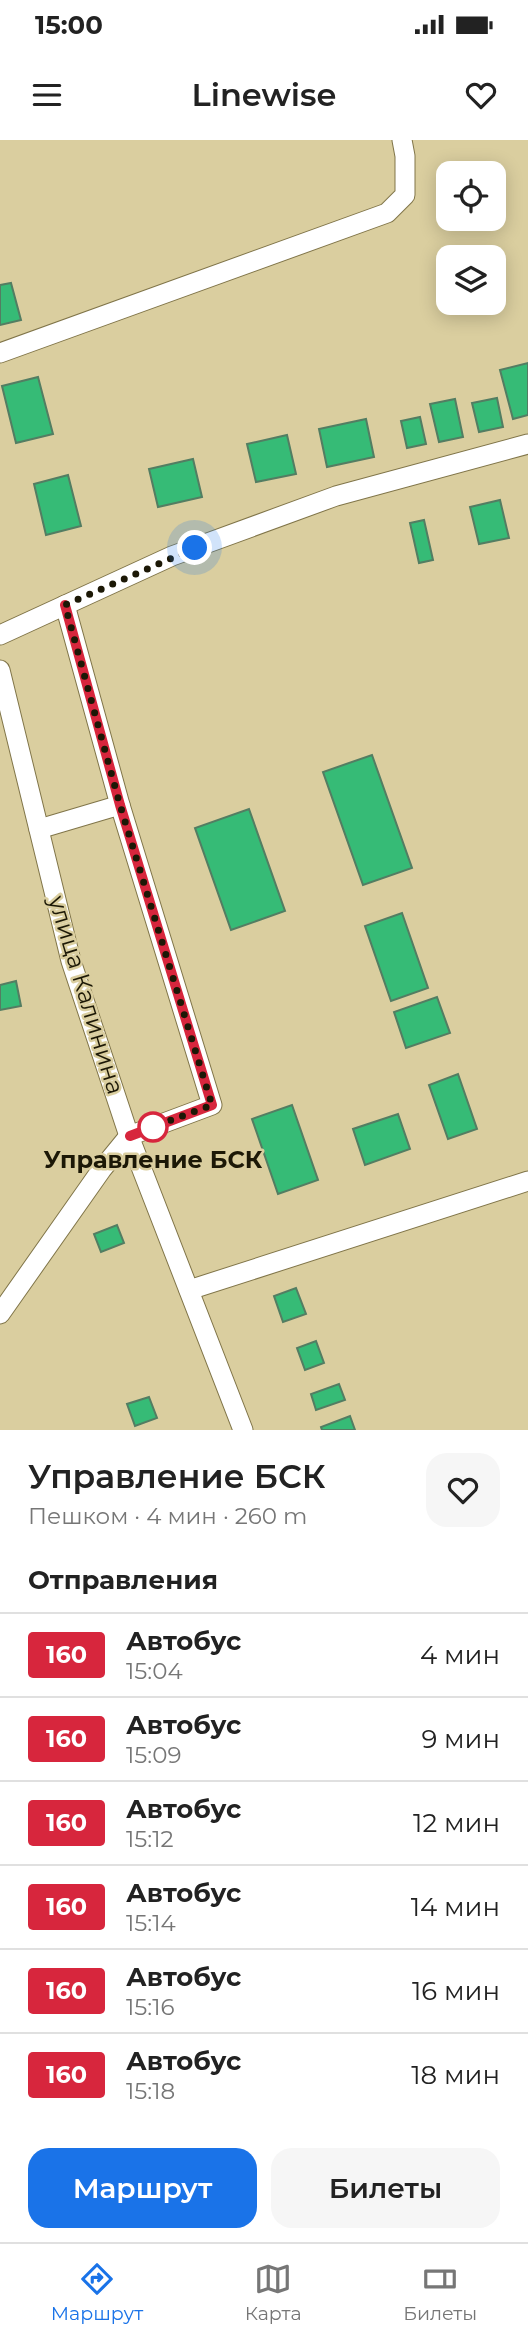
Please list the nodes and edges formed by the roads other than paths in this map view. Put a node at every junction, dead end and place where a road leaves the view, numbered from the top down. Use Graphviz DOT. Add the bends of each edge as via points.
graph roads {
  1 [pos="401,140"];
  2 [pos="0,353"];
  3 [pos="528,444"];
  4 [pos="65,605"];
  5 [pos="0,635"];
  6 [pos="0,670"];
  7 [pos="120,805"];
  8 [pos="39,828"];
  9 [pos="130,1136"];
  10 [pos="528,1181"];
  11 [pos="189,1290"];
  12 [pos="0,1314"];
  13 [pos="243,1430"];
  1 -- 2 [label="street" via="405,195 387,213"];
  3 -- 4 [label="street" via="335,496 172,556"];
  4 -- 5 [label="street"];
  4 -- 7 [label="street"];
  6 -- 8 [label="street, улица Калинина"];
  7 -- 8 [label="street"];
  7 -- 9 [label="street" via="212,1105"];
  8 -- 9 [label="street, улица Калинина" via="71,961"];
  9 -- 11 [label="street, улица Калинина"];
  9 -- 12 [label="street"];
  10 -- 11 [label="street"];
  11 -- 13 [label="street, улица Калинина"];
}
